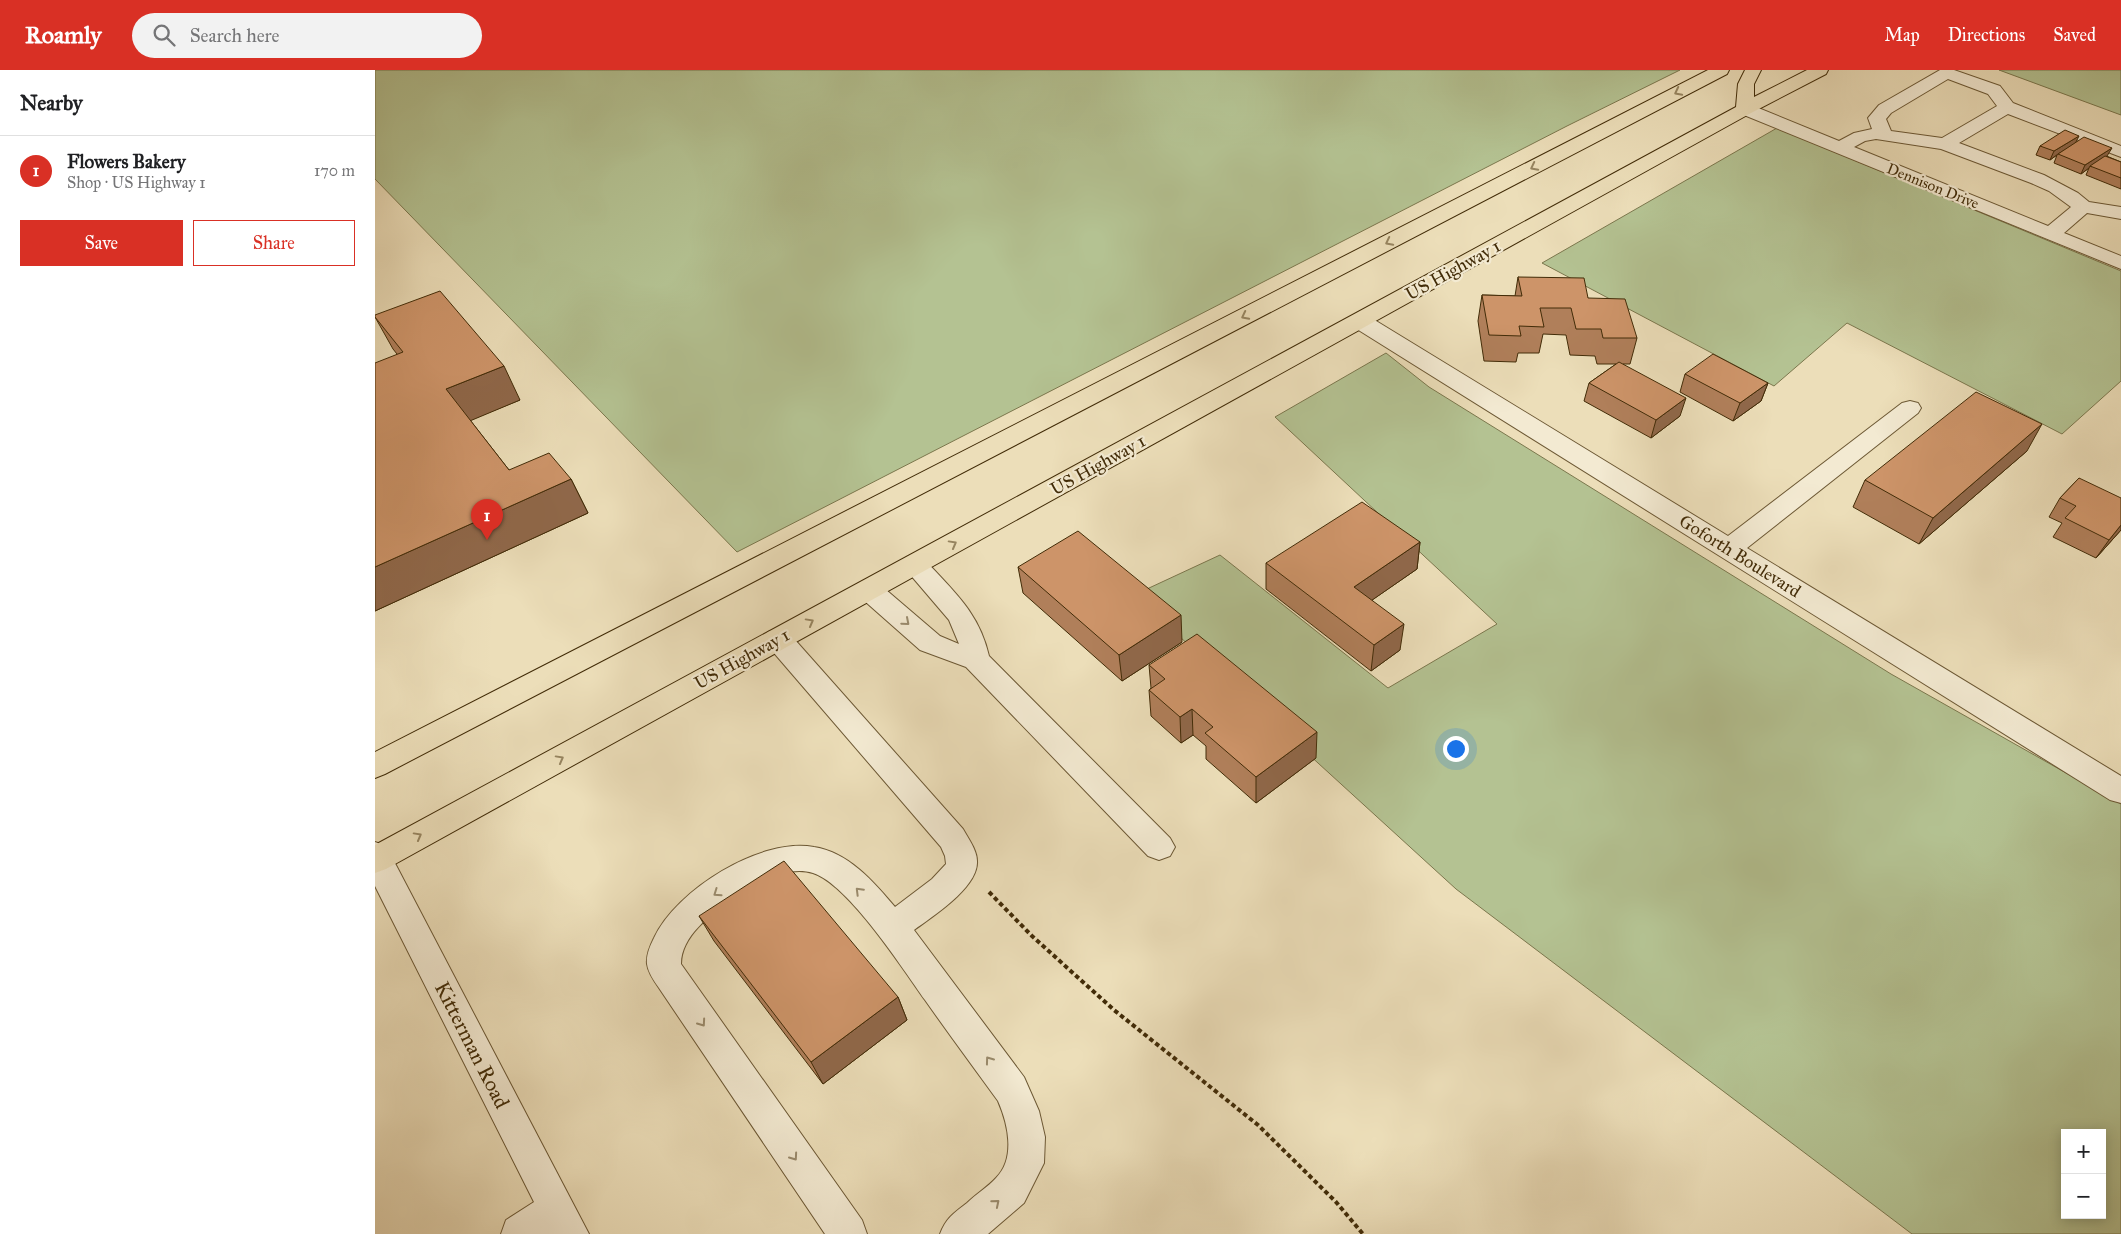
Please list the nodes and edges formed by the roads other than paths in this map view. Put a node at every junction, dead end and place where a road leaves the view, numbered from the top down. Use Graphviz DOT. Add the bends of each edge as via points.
graph roads {
  1 [pos="1721,70"];
  2 [pos="1753,70"];
  3 [pos="1820,70"];
  4 [pos="2007,107"];
  5 [pos="1745,109"];
  6 [pos="1883,134"];
  7 [pos="1945,144"];
  8 [pos="1840,148"];
  9 [pos="2121,152"];
  10 [pos="2083,207"];
  11 [pos="2121,213"];
  12 [pos="2050,234"];
  13 [pos="2121,263"];
  14 [pos="1360,321"];
  15 [pos="1910,408"];
  16 [pos="1729,549"];
  17 [pos="915,565"];
  18 [pos="869,590"];
  19 [pos="778,639"];
  20 [pos="976,660"];
  21 [pos="375,766"];
  22 [pos="2121,791"];
  23 [pos="1159,847"];
  24 [pos="376,858"];
  25 [pos="893,927"];
  26 [pos="563,1221"];
  27 [pos="520,1234"];
  28 [pos="848,1234"];
  29 [pos="959,1234"];
  1 -- 21 [label="main road, one-way"];
  2 -- 5 [label="main road" via="1746,84"];
  3 -- 5 [label="main road, US Highway 1"];
  4 -- 6 [label="street" via="1994,90 1947,73 1885,109 1877,118"];
  4 -- 7 [label="street"];
  4 -- 9 [label="street"];
  5 -- 8 [label="street, Dennison Drive"];
  5 -- 14 [label="main road, US Highway 1"];
  6 -- 7 [label="street"];
  6 -- 8 [label="street" via="1860,137"];
  7 -- 10 [label="street" via="2049,184 2073,197"];
  8 -- 12 [label="street, Dennison Drive"];
  10 -- 11 [label="street"];
  10 -- 12 [label="street"];
  12 -- 13 [label="street, Dennison Drive"];
  14 -- 16 [label="street, Goforth Boulevard"];
  17 -- 14 [label="main road, US Highway 1, one-way"];
  15 -- 16 [label="street"];
  16 -- 22 [label="street, Goforth Boulevard"];
  17 -- 18 [label="main road, US Highway 1"];
  17 -- 20 [label="street" via="960,615 971,637"];
  19 -- 18 [label="main road, US Highway 1, one-way"];
  18 -- 20 [label="street, one-way" via="930,643"];
  24 -- 19 [label="main road, US Highway 1, one-way"];
  19 -- 25 [label="street" via="951,838 959,852 962,864 955,879"];
  20 -- 23 [label="street"];
  24 -- 26 [label="street, Kitterman Road"];
  25 -- 28 [label="street, one-way" via="828,864 815,860 781,859 742,877 694,911 678,926 667,943 664,965 675,984"];
  29 -- 25 [label="street, one-way" via="1011,1190 1025,1163 1027,1137 1021,1111 1011,1089"];
  26 -- 27 [label="street"];
}
